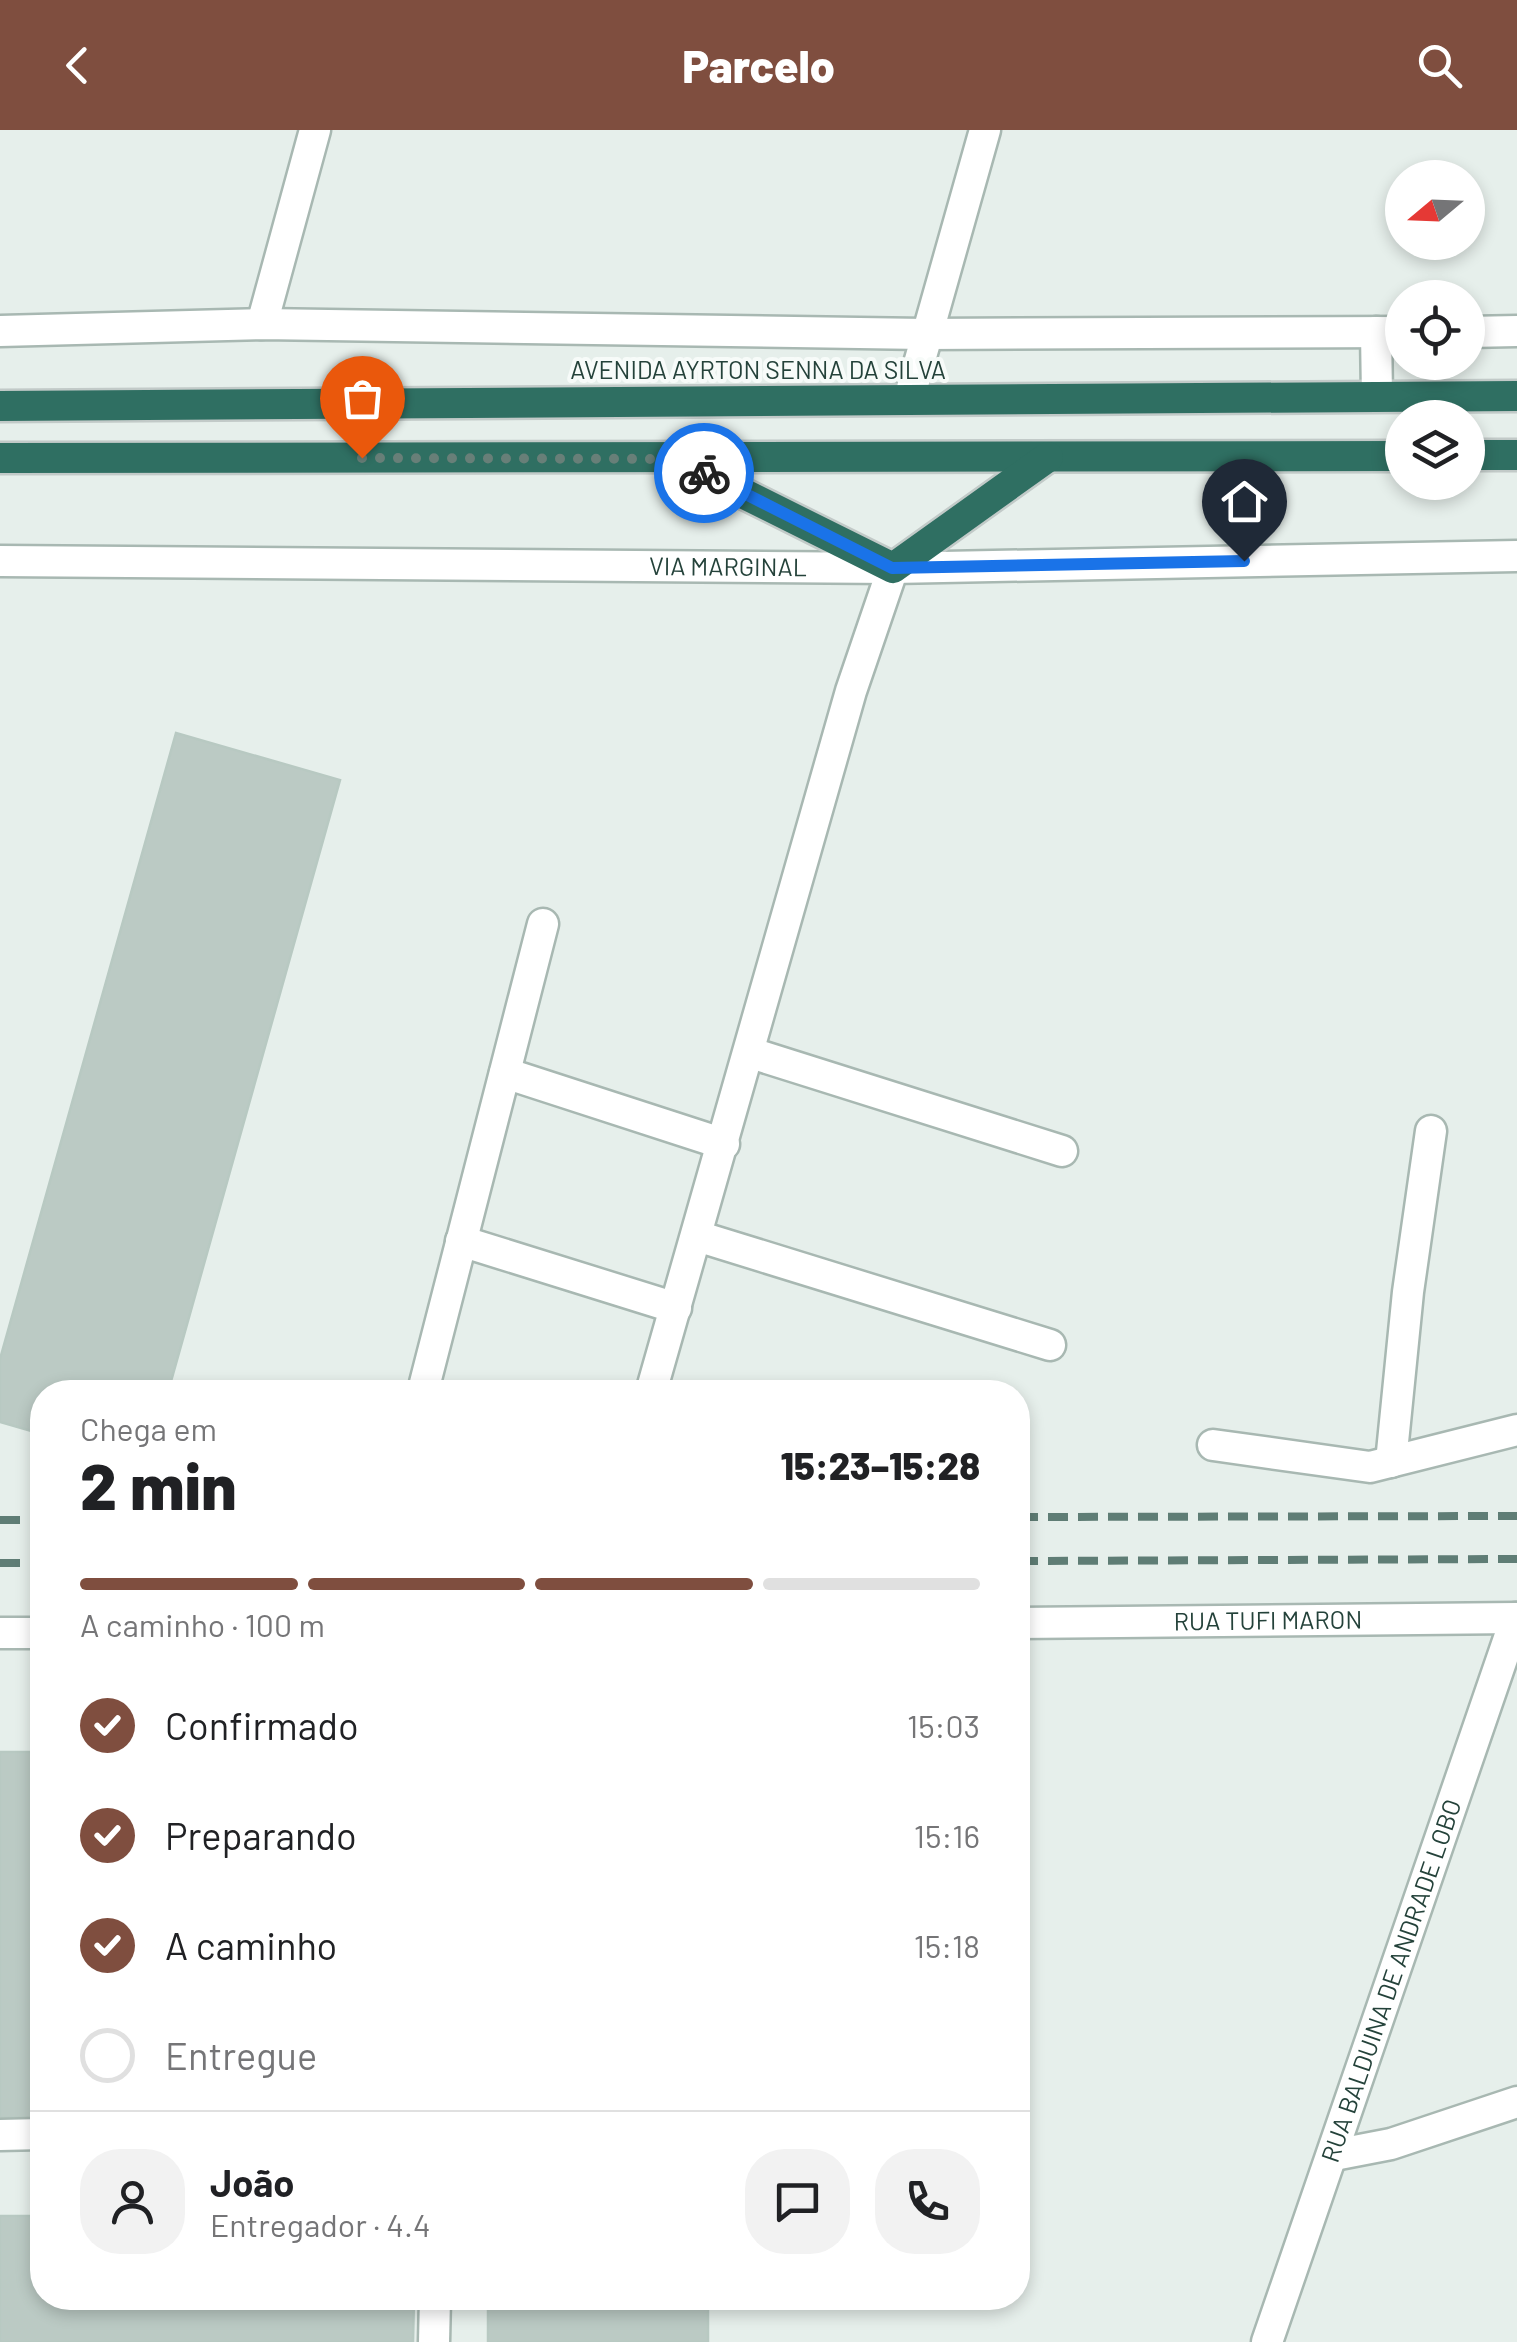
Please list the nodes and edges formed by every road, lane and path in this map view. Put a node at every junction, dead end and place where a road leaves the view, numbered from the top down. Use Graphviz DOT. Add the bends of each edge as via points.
graph roads {
  1 [pos="315,130"];
  2 [pos="985,130"];
  3 [pos="262,324"];
  4 [pos="0,331"];
  5 [pos="1517,331"];
  6 [pos="1385,332"];
  7 [pos="1485,332"];
  8 [pos="924,334"];
  9 [pos="1385,353"];
  10 [pos="1377,396"];
  11 [pos="1517,396"];
  12 [pos="909,399"];
  13 [pos="0,406"];
  14 [pos="1517,455"];
  15 [pos="1385,456"];
  16 [pos="1485,456"];
  17 [pos="1048,457"];
  18 [pos="0,458"];
  19 [pos="675,459"];
  20 [pos="1517,556"];
  21 [pos="0,561"];
  22 [pos="892,568"];
  23 [pos="543,924"];
  24 [pos="751,1053"];
  25 [pos="504,1073"];
  26 [pos="1431,1131"];
  27 [pos="724,1144"];
  28 [pos="1062,1151"];
  29 [pos="697,1236"];
  30 [pos="461,1241"];
  31 [pos="676,1308"];
  32 [pos="1050,1344"];
  33 [pos="425,1380"];
  34 [pos="655,1380"];
  35 [pos="1517,1430"];
  36 [pos="1213,1444"];
  37 [pos="1391,1462"];
  38 [pos="1516,1618"];
  39 [pos="1030,1623"];
  40 [pos="0,1633"];
  41 [pos="30,1633"];
  42 [pos="1517,2102"];
  43 [pos="0,2134"];
  44 [pos="30,2134"];
  45 [pos="1334,2155"];
  46 [pos="435,2310"];
  47 [pos="434,2342"];
  48 [pos="1267,2342"];
  1 -- 3 [label="street"];
  2 -- 8 [label="street"];
  3 -- 4 [label="street"];
  3 -- 8 [label="street"];
  5 -- 7 [label="street"];
  6 -- 8 [label="street"];
  8 -- 12 [label="street"];
  9 -- 10 [label="street"];
  10 -- 11 [label="highway, AVENIDA AYRTON SENNA DA SILVA"];
  10 -- 12 [label="highway, AVENIDA AYRTON SENNA DA SILVA"];
  12 -- 13 [label="highway, AVENIDA AYRTON SENNA DA SILVA"];
  14 -- 16 [label="highway"];
  15 -- 17 [label="highway"];
  17 -- 19 [label="highway"];
  17 -- 22 [label="highway"];
  18 -- 19 [label="highway"];
  19 -- 22 [label="highway"];
  20 -- 22 [label="street, VIA MARGINAL"];
  21 -- 22 [label="street, VIA MARGINAL"];
  22 -- 24 [label="street"];
  23 -- 25 [label="street"];
  24 -- 27 [label="street"];
  24 -- 28 [label="street"];
  25 -- 27 [label="street"];
  25 -- 30 [label="street"];
  26 -- 37 [label="street"];
  27 -- 29 [label="street"];
  29 -- 31 [label="street"];
  29 -- 32 [label="street"];
  30 -- 31 [label="street"];
  30 -- 33 [label="street"];
  31 -- 34 [label="street"];
  35 -- 37 [label="street"];
  36 -- 37 [label="street" via="1370,1468"];
  38 -- 39 [label="street, RUA TUFI MARON"];
  38 -- 45 [label="street, RUA BALDUINA DE ANDRADE LOBO"];
  40 -- 41 [label="street"];
  42 -- 45 [label="street" via="1391,2144"];
  43 -- 44 [label="street"];
  45 -- 48 [label="street, RUA BALDUINA DE ANDRADE LOBO"];
  46 -- 47 [label="street"];
}
